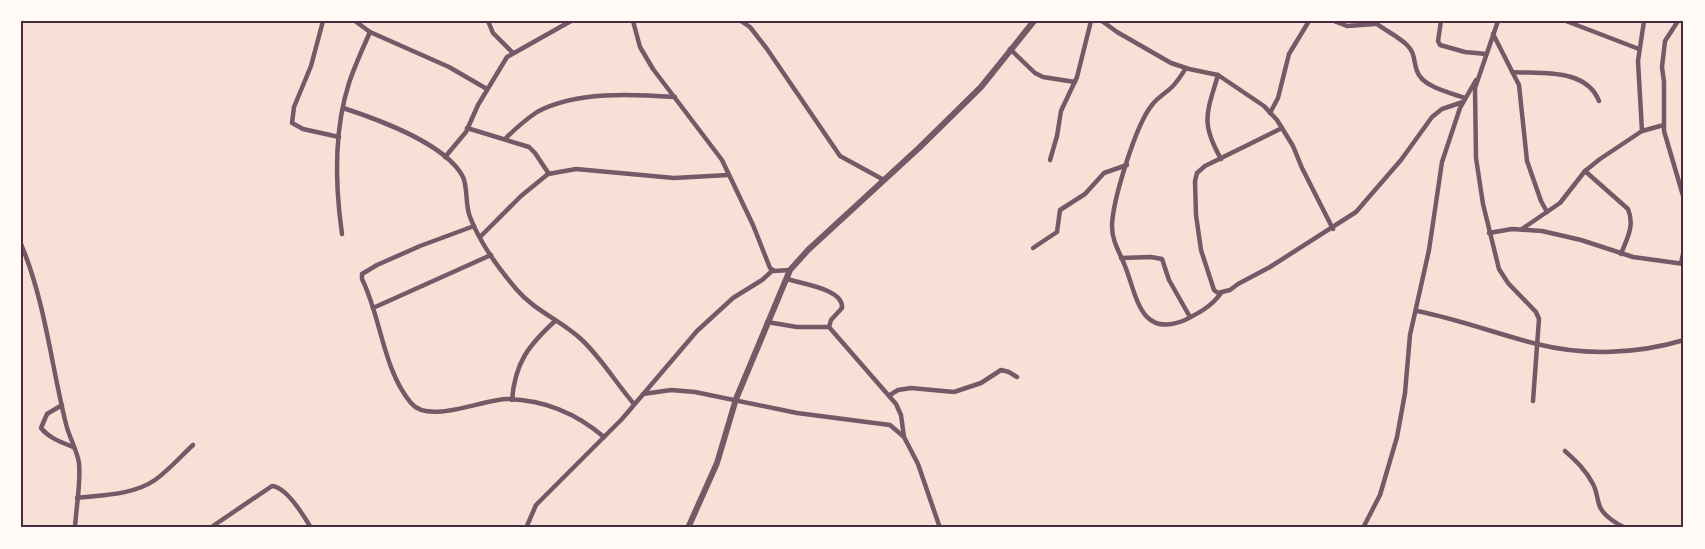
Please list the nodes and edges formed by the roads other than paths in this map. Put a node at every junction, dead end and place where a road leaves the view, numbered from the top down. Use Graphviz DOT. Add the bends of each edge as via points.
graph roads {
  1 [pos="323,21"];
  2 [pos="354,21"];
  3 [pos="488,21"];
  4 [pos="571,21"];
  5 [pos="633,21"];
  6 [pos="741,21"];
  7 [pos="1034,21"];
  8 [pos="1091,21"];
  9 [pos="1102,21"];
  10 [pos="1308,21"];
  11 [pos="1334,21"];
  12 [pos="1441,21"];
  13 [pos="1498,21"];
  14 [pos="1567,21"];
  15 [pos="1644,21"];
  16 [pos="1678,21"];
  17 [pos="1374,22"];
  18 [pos="370,32"];
  19 [pos="1493,34"];
  20 [pos="1010,49"];
  21 [pos="1639,49"];
  22 [pos="513,53"];
  23 [pos="1486,54"];
  24 [pos="1186,68"];
  25 [pos="1512,72"];
  26 [pos="1218,75"];
  27 [pos="1476,80"];
  28 [pos="1075,82"];
  29 [pos="487,89"];
  30 [pos="675,97"];
  31 [pos="1464,100"];
  32 [pos="1599,101"];
  33 [pos="343,108"];
  34 [pos="1270,113"];
  35 [pos="1664,125"];
  36 [pos="467,128"];
  37 [pos="1282,128"];
  38 [pos="1642,131"];
  39 [pos="339,137"];
  40 [pos="505,139"];
  41 [pos="445,157"];
  42 [pos="1221,159"];
  43 [pos="1050,160"];
  44 [pos="1127,165"];
  45 [pos="1585,171"];
  46 [pos="549,174"];
  47 [pos="728,175"];
  48 [pos="884,180"];
  49 [pos="1684,199"];
  50 [pos="1547,212"];
  51 [pos="474,226"];
  52 [pos="1333,228"];
  53 [pos="1522,228"];
  54 [pos="1489,233"];
  55 [pos="342,234"];
  56 [pos="480,237"];
  57 [pos="21,244"];
  58 [pos="1033,248"];
  59 [pos="1684,250"];
  60 [pos="1620,254"];
  61 [pos="491,255"];
  62 [pos="1121,258"];
  63 [pos="1683,263"];
  64 [pos="773,270"];
  65 [pos="790,270"];
  66 [pos="787,279"];
  67 [pos="1221,293"];
  68 [pos="373,309"];
  69 [pos="1417,311"];
  70 [pos="1190,317"];
  71 [pos="555,321"];
  72 [pos="767,322"];
  73 [pos="830,327"];
  74 [pos="1684,340"];
  75 [pos="1538,344"];
  76 [pos="1017,377"];
  77 [pos="643,394"];
  78 [pos="890,395"];
  79 [pos="736,399"];
  80 [pos="512,400"];
  81 [pos="1533,401"];
  82 [pos="634,404"];
  83 [pos="62,405"];
  84 [pos="604,437"];
  85 [pos="904,437"];
  86 [pos="193,445"];
  87 [pos="73,447"];
  88 [pos="1565,451"];
  89 [pos="77,498"];
  90 [pos="75,528"];
  91 [pos="210,528"];
  92 [pos="311,528"];
  93 [pos="526,528"];
  94 [pos="688,528"];
  95 [pos="940,528"];
  96 [pos="1363,528"];
  97 [pos="1626,528"];
  1 -- 39 [label="street" via="292,123"];
  2 -- 18 [label="street"];
  3 -- 22 [label="street" via="493,33"];
  4 -- 22 [label="street"];
  5 -- 30 [label="street" via="640,47"];
  6 -- 48 [label="street" via="762,42 840,156"];
  7 -- 20 [label="street"];
  8 -- 28 [label="street"];
  9 -- 24 [label="street"];
  10 -- 34 [label="street" via="1288,54 1278,98"];
  11 -- 17 [label="street" via="1347,26"];
  12 -- 23 [label="street" via="1440,45"];
  13 -- 19 [label="street"];
  14 -- 21 [label="street"];
  15 -- 21 [label="street"];
  16 -- 35 [label="street" via="1663,49"];
  17 -- 31 [label="street" via="1413,51 1419,77"];
  18 -- 29 [label="street"];
  18 -- 33 [label="street" via="349,82"];
  19 -- 23 [label="street"];
  19 -- 25 [label="street"];
  20 -- 28 [label="street" via="1042,77"];
  20 -- 48 [label="street" via="981,87"];
  21 -- 38 [label="street"];
  22 -- 29 [label="street"];
  23 -- 27 [label="street"];
  24 -- 26 [label="street"];
  24 -- 44 [label="street" via="1147,112"];
  25 -- 32 [label="street" via="1575,78 1586,83"];
  25 -- 50 [label="street" via="1519,86 1527,161"];
  26 -- 34 [label="street"];
  26 -- 42 [label="street" via="1207,122"];
  27 -- 31 [label="street"];
  27 -- 54 [label="street" via="1476,158"];
  28 -- 43 [label="street" via="1061,111"];
  29 -- 36 [label="street"];
  30 -- 40 [label="street" via="572,99 537,112"];
  30 -- 47 [label="street" via="722,160"];
  31 -- 52 [label="street" via="1432,117 1369,200"];
  31 -- 69 [label="street" via="1439,177"];
  33 -- 39 [label="street"];
  33 -- 41 [label="street" via="426,143"];
  34 -- 37 [label="street"];
  35 -- 38 [label="street"];
  35 -- 49 [label="street"];
  36 -- 40 [label="street"];
  36 -- 41 [label="street"];
  37 -- 42 [label="street"];
  37 -- 52 [label="street"];
  38 -- 45 [label="street"];
  39 -- 55 [label="street"];
  40 -- 46 [label="street" via="529,147"];
  41 -- 51 [label="street" via="462,176"];
  42 -- 67 [label="street" via="1197,173 1195,181 1201,250 1214,290"];
  44 -- 58 [label="street" via="1104,173 1085,194 1060,210 1057,231"];
  44 -- 62 [label="street" via="1112,227"];
  45 -- 50 [label="street" via="1560,203"];
  45 -- 60 [label="street" via="1628,209 1630,231"];
  46 -- 47 [label="street" via="576,169 666,178"];
  46 -- 56 [label="street"];
  47 -- 64 [label="street"];
  48 -- 65 [label="street"];
  50 -- 53 [label="street"];
  51 -- 56 [label="street"];
  51 -- 68 [label="street" via="362,274"];
  52 -- 67 [label="street"];
  53 -- 54 [label="street"];
  53 -- 60 [label="street" via="1581,240"];
  54 -- 75 [label="street" via="1503,276 1536,312"];
  56 -- 61 [label="street"];
  57 -- 83 [label="street" via="39,297"];
  59 -- 63 [label="street"];
  60 -- 63 [label="street"];
  61 -- 68 [label="street"];
  61 -- 71 [label="street" via="519,291"];
  62 -- 70 [label="street" via="1162,259"];
  62 -- 70 [label="street" via="1134,297 1150,320 1167,325"];
  64 -- 65 [label="street"];
  64 -- 77 [label="street" via="714,315"];
  65 -- 66 [label="street"];
  66 -- 72 [label="street"];
  66 -- 73 [label="street" via="840,298 843,308 831,320"];
  67 -- 70 [label="street"];
  68 -- 80 [label="street" via="396,377 420,411"];
  69 -- 75 [label="street"];
  69 -- 96 [label="street" via="1410,335 1398,437 1380,495"];
  71 -- 80 [label="street" via="526,351"];
  71 -- 82 [label="street" via="582,339"];
  72 -- 73 [label="street"];
  72 -- 79 [label="street"];
  73 -- 78 [label="street"];
  74 -- 75 [label="street" via="1624,351 1570,350"];
  75 -- 81 [label="street"];
  76 -- 78 [label="street" via="1001,370 981,383 954,392 911,388"];
  77 -- 79 [label="street" via="671,390"];
  77 -- 82 [label="street"];
  78 -- 85 [label="street" via="901,415"];
  79 -- 85 [label="street" via="797,413 890,425"];
  79 -- 94 [label="street" via="717,463"];
  80 -- 84 [label="street" via="568,412"];
  82 -- 84 [label="street"];
  83 -- 87 [label="street"];
  83 -- 87 [label="street" via="47,414 41,428 55,440"];
  84 -- 93 [label="street" via="536,505"];
  85 -- 95 [label="street" via="918,464"];
  86 -- 89 [label="street" via="162,475 144,486"];
  87 -- 89 [label="street" via="79,465"];
  88 -- 97 [label="street" via="1588,474 1602,511"];
  89 -- 90 [label="street"];
  91 -- 92 [label="street" via="272,486 299,508"];
}
